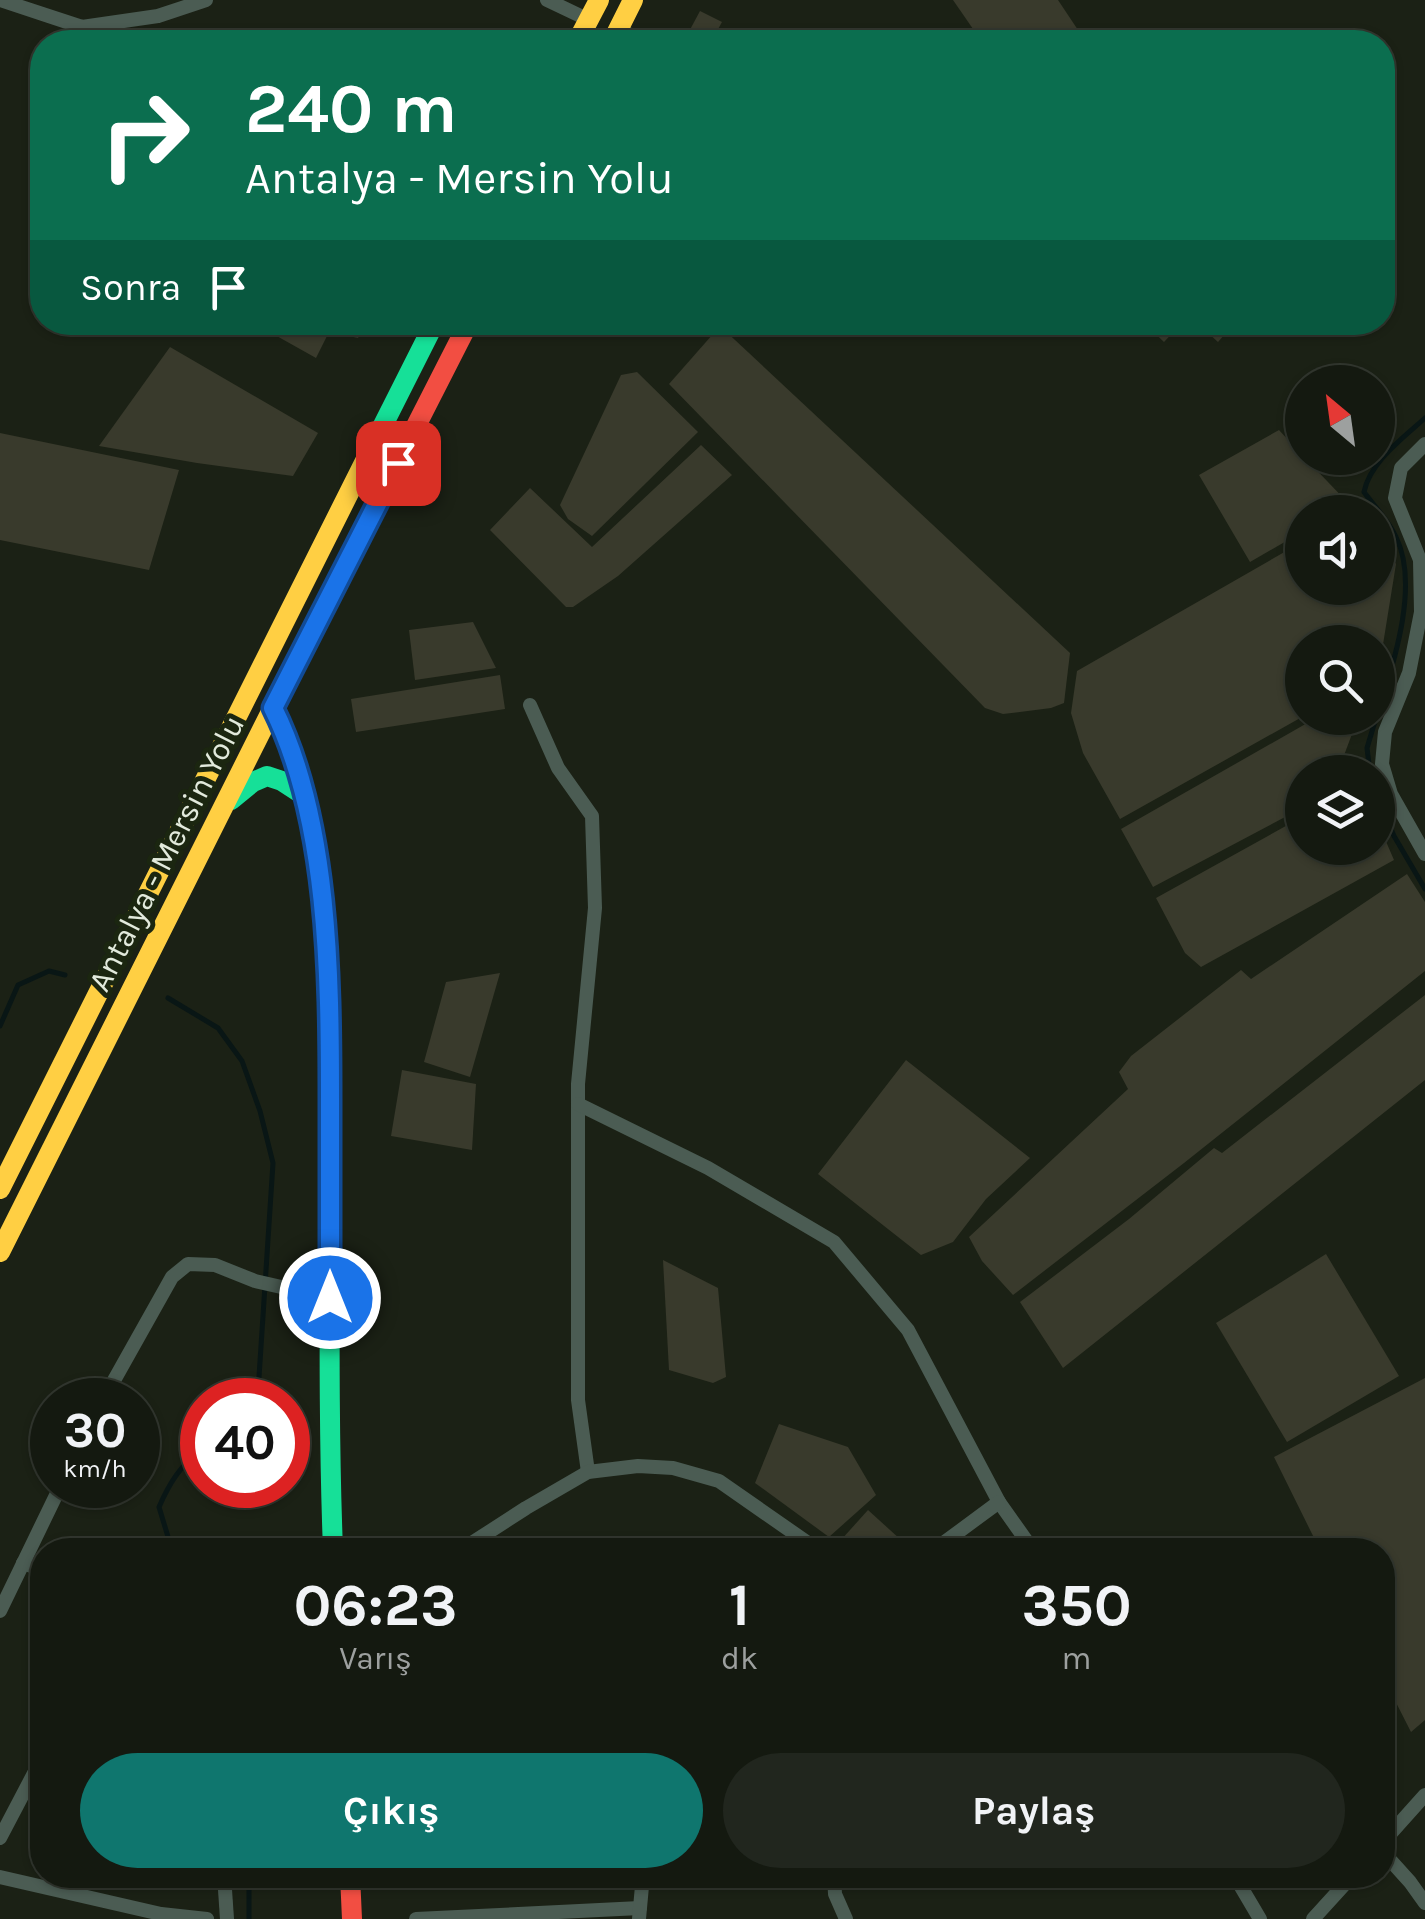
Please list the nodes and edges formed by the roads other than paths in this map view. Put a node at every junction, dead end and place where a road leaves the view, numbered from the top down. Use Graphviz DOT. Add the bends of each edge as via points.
graph roads {
  1 [pos="0,0"];
  2 [pos="206,0"];
  3 [pos="547,0"];
  4 [pos="599,0"];
  5 [pos="634,0"];
  6 [pos="589,20"];
  7 [pos="622,22"];
  8 [pos="584,30"];
  9 [pos="618,30"];
  10 [pos="628,30"];
  11 [pos="428,335"];
  12 [pos="463,335"];
  13 [pos="1425,444"];
  14 [pos="247,694"];
  15 [pos="530,705"];
  16 [pos="273,708"];
  17 [pos="305,796"];
  18 [pos="222,807"];
  19 [pos="1425,854"];
  20 [pos="578,1104"];
  21 [pos="0,1190"];
  22 [pos="0,1252"];
  23 [pos="330,1298"];
  24 [pos="115,1378"];
  25 [pos="588,1472"];
  26 [pos="999,1502"];
  27 [pos="49,1508"];
  28 [pos="35,1538"];
  29 [pos="333,1538"];
  30 [pos="480,1538"];
  31 [pos="793,1538"];
  32 [pos="950,1538"];
  33 [pos="1024,1538"];
  34 [pos="30,1548"];
  35 [pos="23,1563"];
  36 [pos="30,1566"];
  37 [pos="0,1612"];
  38 [pos="30,1781"];
  39 [pos="1425,1796"];
  40 [pos="1395,1829"];
  41 [pos="0,1838"];
  42 [pos="1395,1865"];
  43 [pos="0,1877"];
  44 [pos="30,1884"];
  45 [pos="48,1888"];
  46 [pos="225,1888"];
  47 [pos="351,1888"];
  48 [pos="642,1888"];
  49 [pos="835,1888"];
  50 [pos="1242,1888"];
  51 [pos="1341,1888"];
  52 [pos="1425,1904"];
  53 [pos="640,1913"];
  54 [pos="207,1919"];
  55 [pos="227,1919"];
  56 [pos="352,1919"];
  57 [pos="416,1919"];
  58 [pos="846,1919"];
  59 [pos="1260,1919"];
  60 [pos="1313,1919"];
  1 -- 2 [label="street" via="82,27 158,16"];
  3 -- 6 [label="street"];
  4 -- 6 [label="main road"];
  5 -- 7 [label="main road"];
  6 -- 8 [label="main road"];
  7 -- 9 [label="main road"];
  7 -- 10 [label="lane"];
  11 -- 14 [label="main road, Antalya - Mersin Yolu"];
  12 -- 16 [label="main road, Antalya - Mersin Yolu"];
  13 -- 19 [label="street" via="1400,468 1395,498 1420,560 1421,612 1409,673 1385,732 1382,764"];
  14 -- 16 [label="main road"];
  14 -- 21 [label="main road, Antalya - Mersin Yolu"];
  15 -- 20 [label="street" via="558,768 592,816 595,908"];
  16 -- 17 [label="main road"];
  16 -- 18 [label="main road, Antalya - Mersin Yolu"];
  17 -- 18 [label="main road" via="266,774"];
  17 -- 23 [label="main road" via="326,948"];
  18 -- 22 [label="main road, Antalya - Mersin Yolu"];
  20 -- 25 [label="street" via="578,1400"];
  20 -- 26 [label="street" via="708,1168 834,1242 908,1330"];
  23 -- 24 [label="street" via="215,1265 188,1264 172,1277"];
  23 -- 29 [label="main road"];
  25 -- 30 [label="street"];
  25 -- 31 [label="street" via="673,1468 718,1481"];
  26 -- 32 [label="street"];
  26 -- 33 [label="street"];
  27 -- 28 [label="street"];
  34 -- 35 [label="street"];
  35 -- 36 [label="street"];
  35 -- 37 [label="street"];
  38 -- 41 [label="street"];
  39 -- 40 [label="street"];
  42 -- 52 [label="street"];
  43 -- 44 [label="street"];
  45 -- 54 [label="street"];
  46 -- 55 [label="street"];
  47 -- 56 [label="main road"];
  48 -- 53 [label="street"];
  49 -- 58 [label="street"];
  50 -- 59 [label="street"];
  51 -- 60 [label="street"];
  53 -- 57 [label="street"];
}
